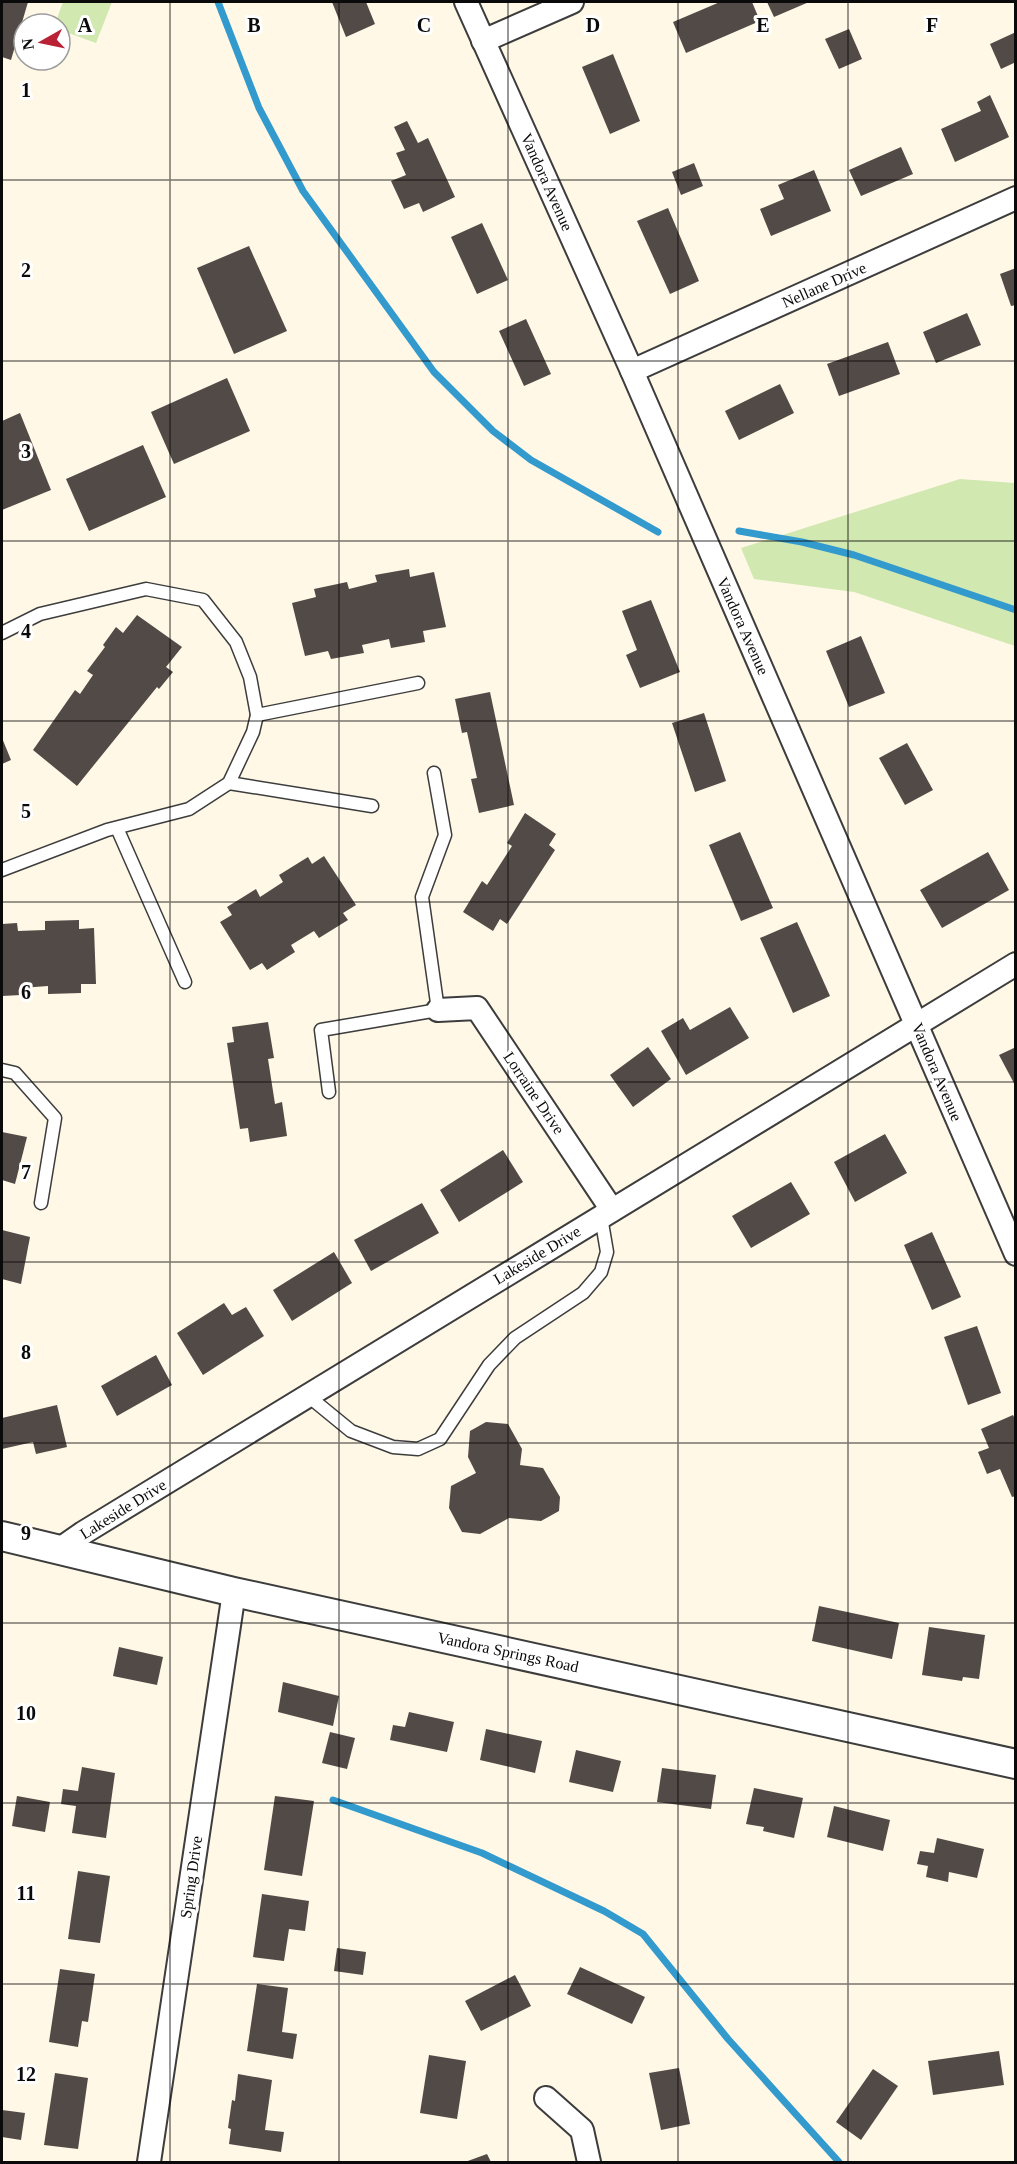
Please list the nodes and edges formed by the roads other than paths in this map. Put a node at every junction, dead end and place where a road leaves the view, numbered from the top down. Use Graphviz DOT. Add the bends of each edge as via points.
graph roads {
  1 [pos="466,2"];
  2 [pos="572,2"];
  3 [pos="483,41"];
  4 [pos="1016,198"];
  5 [pos="632,371"];
  6 [pos="2,633"];
  7 [pos="418,683"];
  8 [pos="257,715"];
  9 [pos="434,773"];
  10 [pos="228,783"];
  11 [pos="372,806"];
  12 [pos="117,828"];
  13 [pos="2,870"];
  14 [pos="1016,963"];
  15 [pos="185,982"];
  16 [pos="438,1010"];
  17 [pos="916,1024"];
  18 [pos="2,1070"];
  19 [pos="329,1092"];
  20 [pos="41,1203"];
  21 [pos="607,1213"];
  22 [pos="1016,1254"];
  23 [pos="307,1395"];
  24 [pos="2,1536"];
  25 [pos="60,1549"];
  26 [pos="234,1592"];
  27 [pos="1016,1764"];
  28 [pos="546,2098"];
  29 [pos="149,2163"];
  30 [pos="590,2163"];
  1 -- 3 [label="street, Vandora Avenue"];
  2 -- 3 [label="street"];
  3 -- 5 [label="street, Vandora Avenue"];
  4 -- 5 [label="street, Nellane Drive"];
  5 -- 17 [label="street, Vandora Avenue"];
  6 -- 8 [label="lane" via="40,614 146,589 203,600 236,642 250,676"];
  7 -- 8 [label="lane"];
  8 -- 10 [label="lane"];
  9 -- 16 [label="lane" via="445,835 422,897"];
  10 -- 11 [label="lane"];
  10 -- 12 [label="lane" via="189,809"];
  12 -- 13 [label="lane"];
  12 -- 15 [label="lane"];
  14 -- 17 [label="street, Lakeside Drive"];
  16 -- 19 [label="lane" via="321,1030"];
  16 -- 21 [label="street, Lorraine Drive" via="477,1008"];
  17 -- 21 [label="street, Lakeside Drive"];
  17 -- 22 [label="street, Vandora Avenue"];
  18 -- 20 [label="lane" via="15,1073 55,1118"];
  21 -- 23 [label="street, Lakeside Drive"];
  21 -- 23 [label="lane" via="607,1252 601,1272 583,1293 515,1338 489,1365 440,1439 418,1449 393,1447 351,1431"];
  23 -- 25 [label="street, Lakeside Drive"];
  24 -- 25 [label="street, Vandora Springs Road"];
  25 -- 26 [label="street, Vandora Springs Road"];
  26 -- 27 [label="street, Vandora Springs Road"];
  26 -- 29 [label="street, Spring Drive"];
  28 -- 30 [label="street" via="582,2130"];
}
